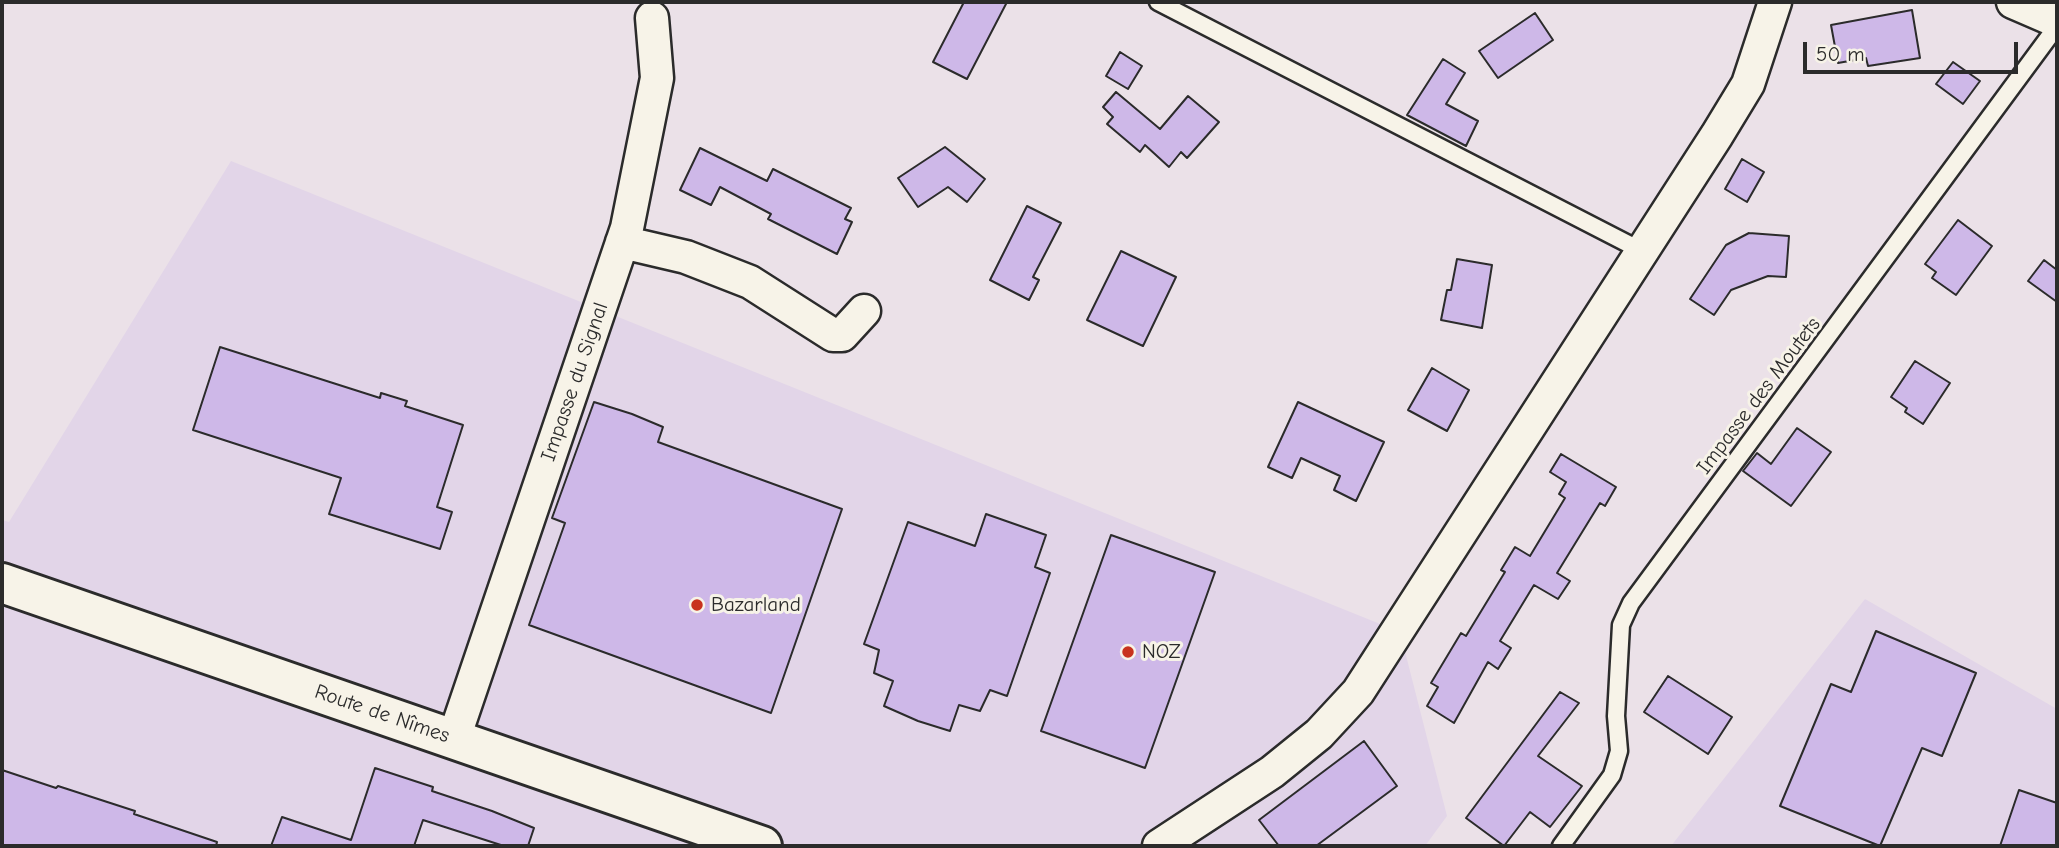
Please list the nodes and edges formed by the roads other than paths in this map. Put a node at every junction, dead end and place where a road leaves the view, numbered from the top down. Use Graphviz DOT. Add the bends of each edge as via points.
graph roads {
  1 [pos="1158,2"];
  2 [pos="1775,2"];
  3 [pos="2013,2"];
  4 [pos="652,18"];
  5 [pos="2057,24"];
  6 [pos="622,242"];
  7 [pos="1642,251"];
  8 [pos="864,311"];
  9 [pos="2,583"];
  10 [pos="454,738"];
  11 [pos="762,846"];
  12 [pos="1159,846"];
  13 [pos="1561,846"];
  1 -- 7 [label="lane"];
  2 -- 7 [label="street" via="1748,84"];
  3 -- 5 [label="street"];
  4 -- 6 [label="street, Impasse du Signal" via="657,78"];
  5 -- 13 [label="lane, Impasse des Moutets" via="1630,603 1621,625 1616,716 1619,751 1612,775"];
  6 -- 8 [label="street" via="686,257 750,282 832,335 842,335"];
  6 -- 10 [label="street, Impasse du Signal"];
  7 -- 12 [label="street" via="1358,692 1319,734 1272,772"];
  9 -- 10 [label="main road, Route de Nîmes"];
  10 -- 11 [label="main road, Route de Nîmes"];
}
